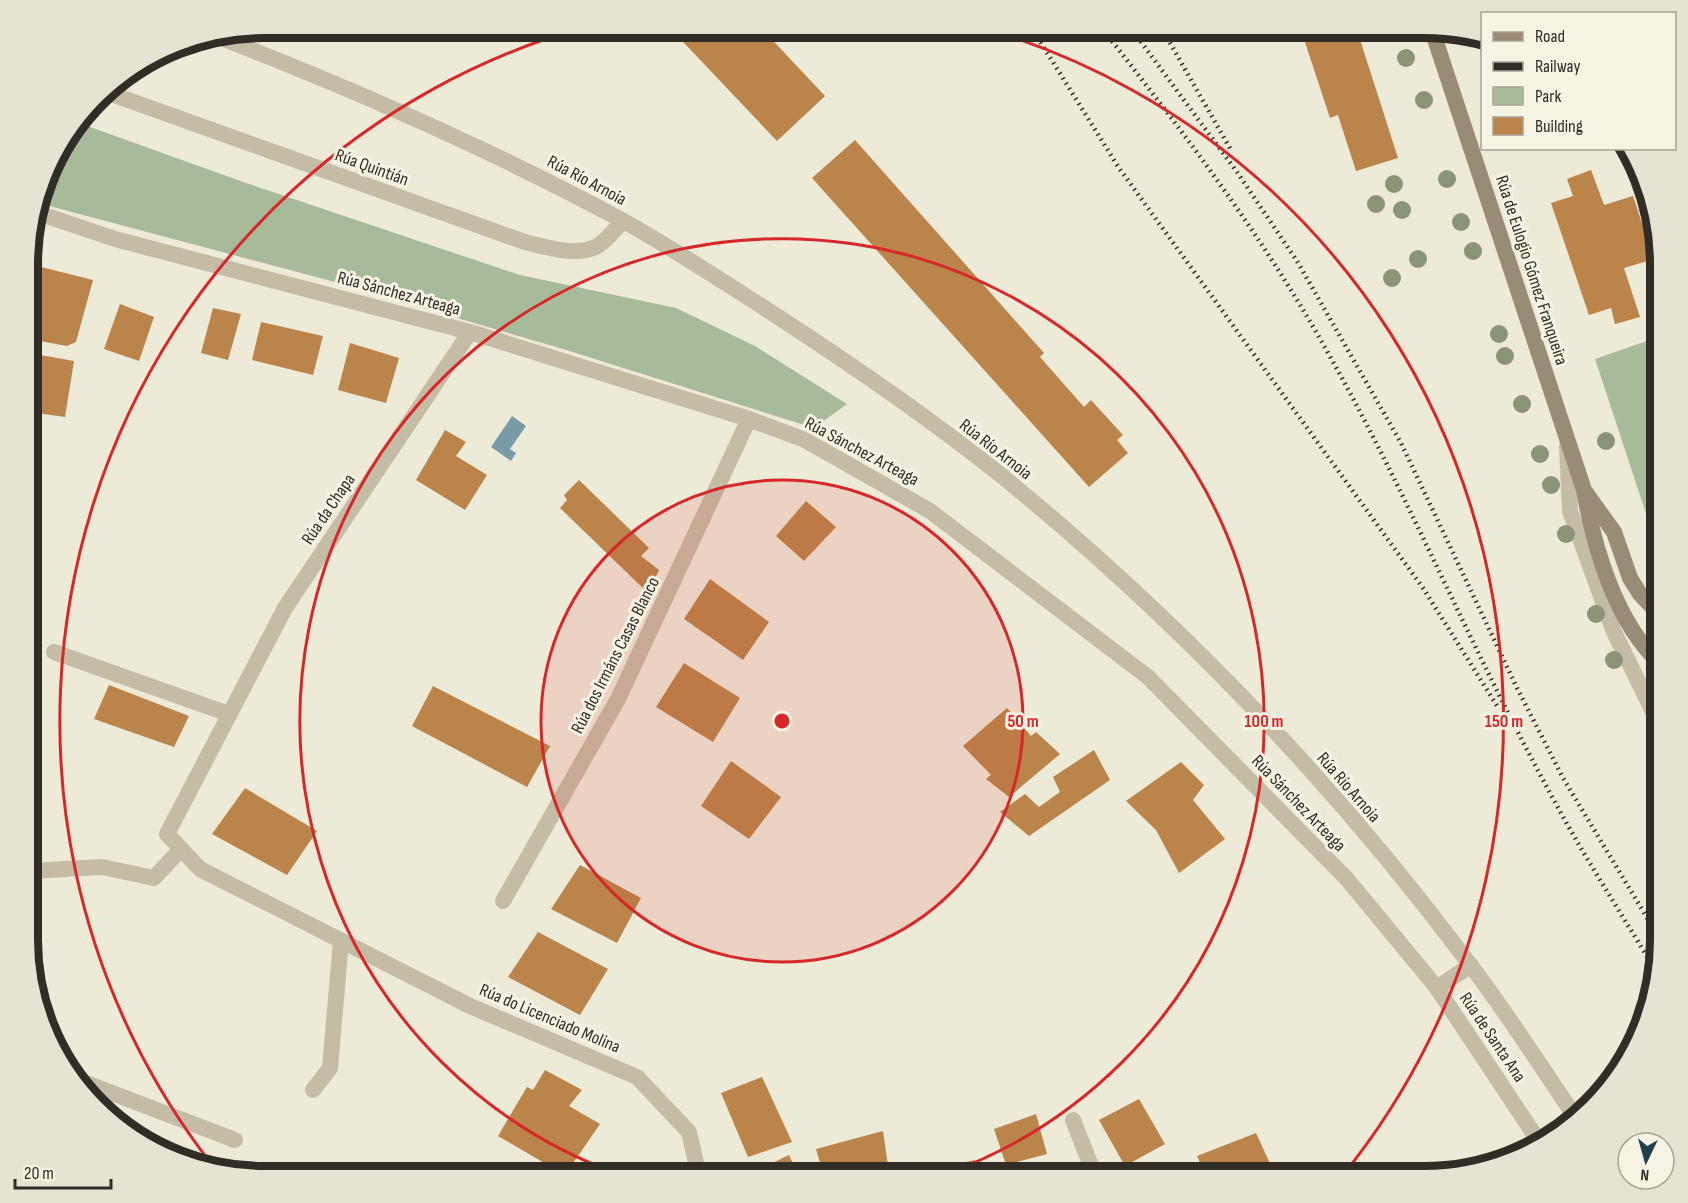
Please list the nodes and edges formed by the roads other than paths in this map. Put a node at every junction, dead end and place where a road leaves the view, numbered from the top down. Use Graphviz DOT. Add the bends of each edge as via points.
graph roads {
  1 [pos="1435,38"];
  2 [pos="227,40"];
  3 [pos="113,94"];
  4 [pos="1477,145"];
  5 [pos="43,215"];
  6 [pos="623,221"];
  7 [pos="470,332"];
  8 [pos="749,419"];
  9 [pos="1567,439"];
  10 [pos="1584,490"];
  11 [pos="1650,604"];
  12 [pos="54,652"];
  13 [pos="1650,654"];
  14 [pos="1650,707"];
  15 [pos="229,714"];
  16 [pos="167,834"];
  17 [pos="181,849"];
  18 [pos="38,871"];
  19 [pos="503,901"];
  20 [pos="341,941"];
  21 [pos="1471,965"];
  22 [pos="1437,988"];
  23 [pos="90,1084"];
  24 [pos="313,1090"];
  25 [pos="1572,1112"];
  26 [pos="1073,1120"];
  27 [pos="1536,1136"];
  28 [pos="235,1140"];
  29 [pos="697,1166"];
  30 [pos="1091,1166"];
  1 -- 4 [label="main road, Rúa de Eulogio Gómez Franqueira"];
  2 -- 6 [label="street, Rúa Río Arnoia" via="423,122"];
  3 -- 6 [label="street, Rúa Quintián" via="525,242 556,249 588,250 600,244"];
  4 -- 9 [label="main road, Rúa de Eulogio Gómez Franqueira"];
  5 -- 7 [label="street, Rúa Sánchez Arteaga" via="115,239"];
  6 -- 21 [label="street, Rúa Río Arnoia" via="850,363 1002,476 1128,586 1227,680 1330,793"];
  7 -- 8 [label="street, Rúa Sánchez Arteaga"];
  7 -- 15 [label="street, Rúa da Chapa" via="285,608"];
  8 -- 19 [label="street, Rúa dos Irmáns Casas Blanco" via="618,699"];
  8 -- 22 [label="street, Rúa Sánchez Arteaga" via="805,440 930,510 1148,677 1347,879"];
  9 -- 10 [label="main road, Rúa de Eulogio Gómez Franqueira"];
  9 -- 14 [label="street" via="1570,511 1614,632"];
  10 -- 11 [label="main road" via="1614,532 1630,578"];
  10 -- 13 [label="main road" via="1590,528 1619,607"];
  12 -- 15 [label="street"];
  15 -- 16 [label="street, Rúa da Chapa"];
  16 -- 17 [label="street, Rúa do Licenciado Molina"];
  17 -- 18 [label="street" via="154,878 102,867"];
  17 -- 20 [label="street, Rúa do Licenciado Molina" via="200,869"];
  20 -- 24 [label="street" via="330,1068"];
  20 -- 29 [label="street, Rúa do Licenciado Molina" via="470,1006 637,1077 689,1132"];
  21 -- 22 [label="street, Rúa de Santa Ana"];
  21 -- 25 [label="street, Rúa Río Arnoia"];
  22 -- 27 [label="street, Rúa de Santa Ana"];
  23 -- 28 [label="street"];
  26 -- 30 [label="street"];
}
